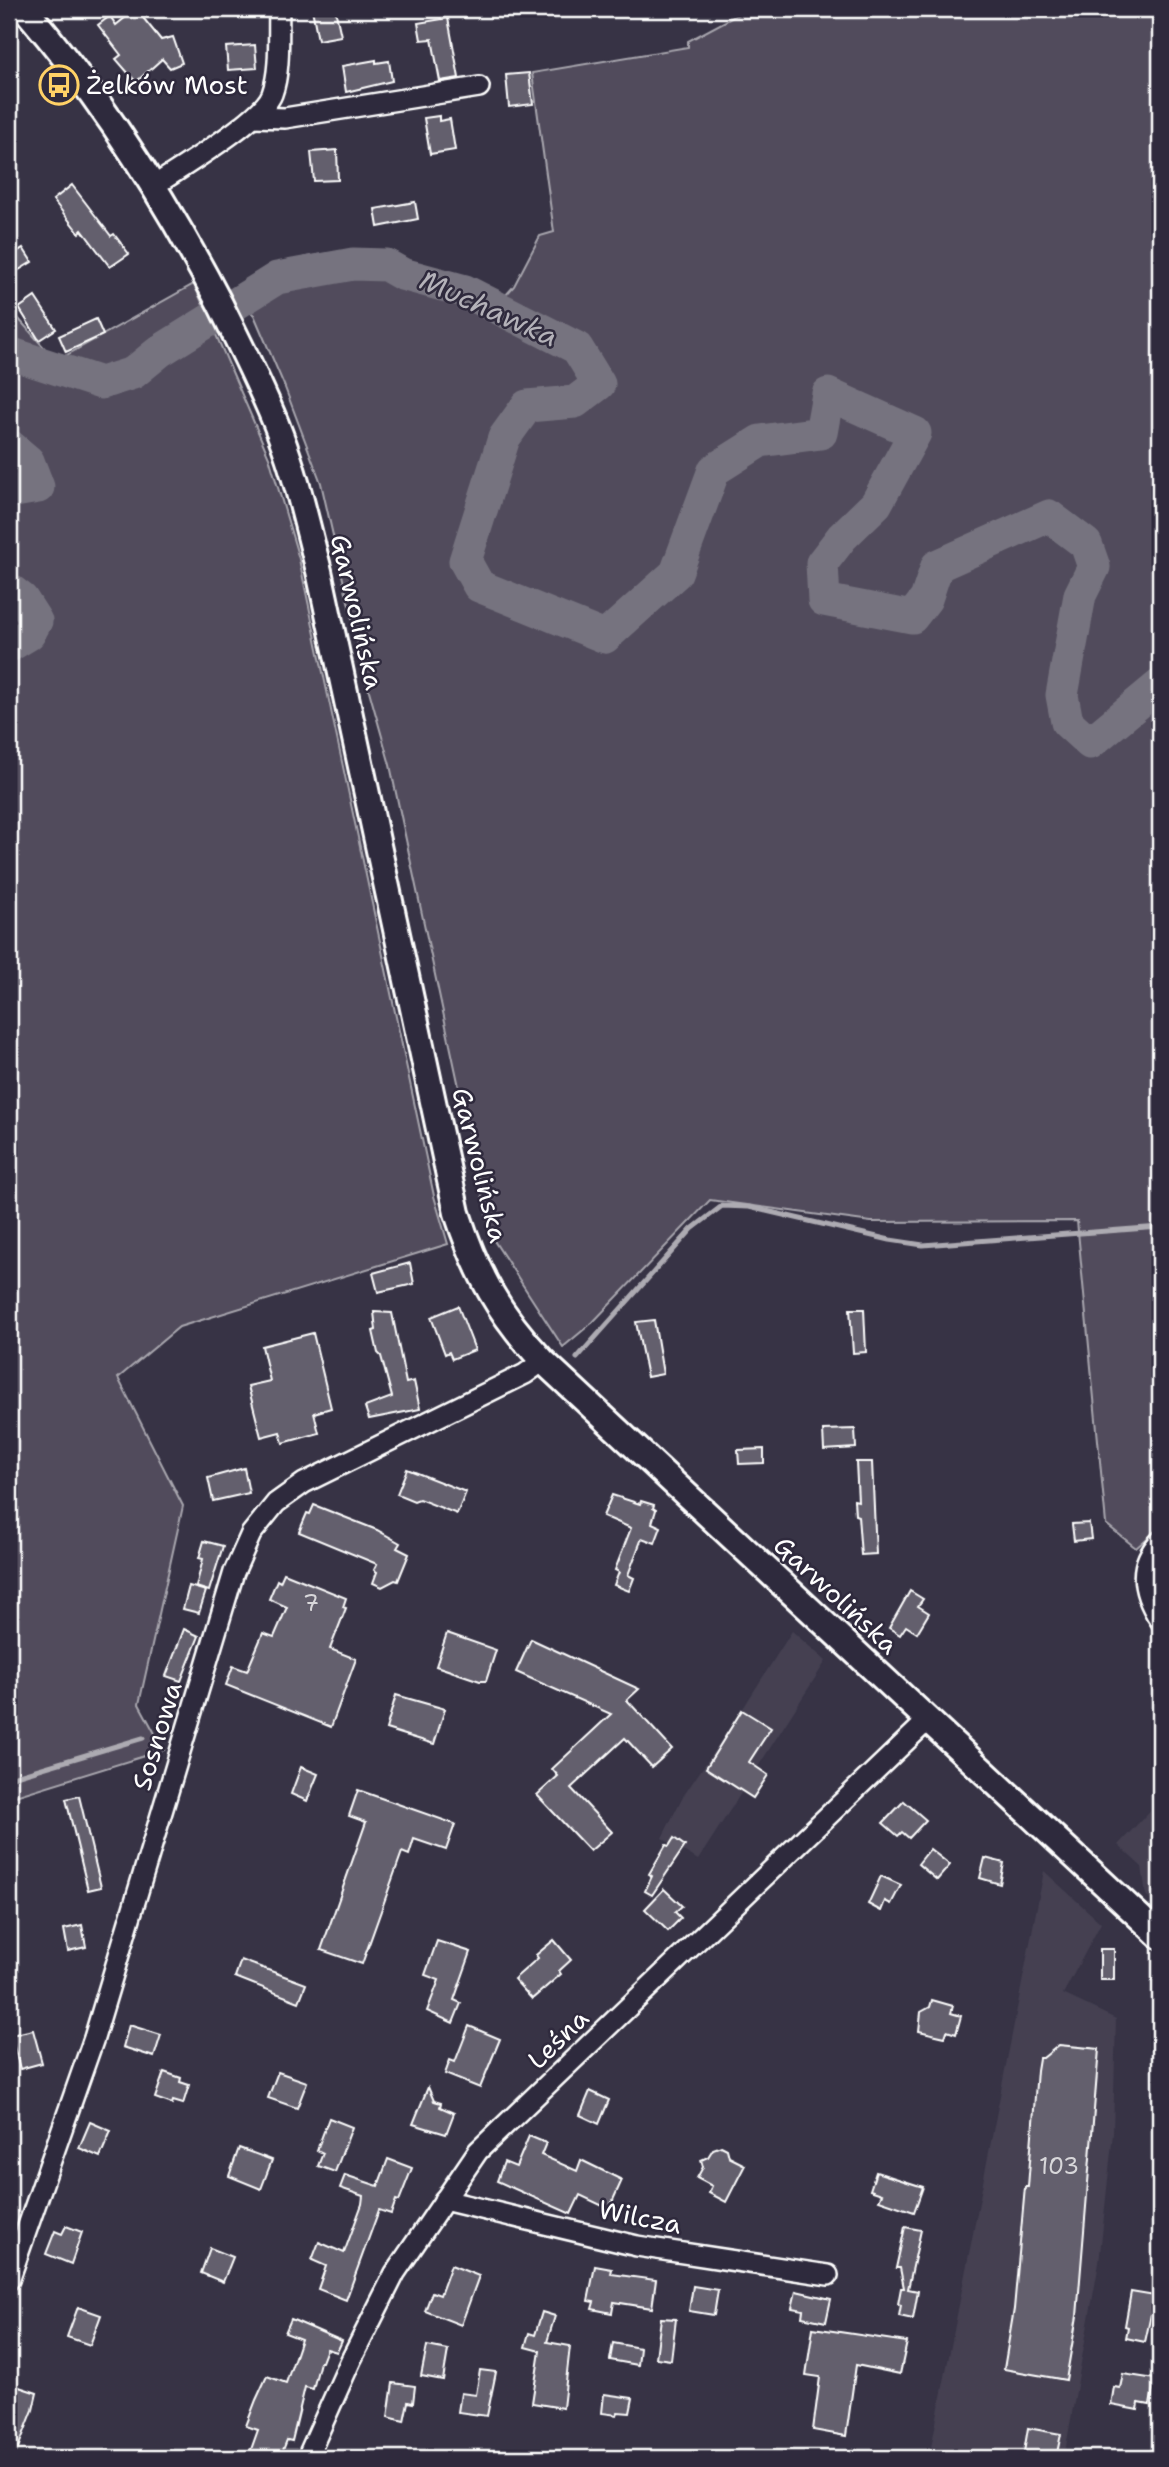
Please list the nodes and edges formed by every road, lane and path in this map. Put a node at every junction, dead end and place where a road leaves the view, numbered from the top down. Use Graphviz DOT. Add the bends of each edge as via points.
graph roads {
  1 [pos="25,9"];
  2 [pos="279,9"];
  3 [pos="479,87"];
  4 [pos="254,117"];
  5 [pos="154,186"];
  6 [pos="543,1361"];
  7 [pos="1160,1541"];
  8 [pos="1160,1620"];
  9 [pos="928,1720"];
  10 [pos="1160,1936"];
  11 [pos="444,2200"];
  12 [pos="828,2275"];
  13 [pos="9,2280"];
  14 [pos="307,2458"];
  1 -- 5 [label="main road, Garwolińska" via="97,97"];
  2 -- 4 [label="street" via="275,84 268,102"];
  3 -- 4 [label="street" via="285,118"];
  4 -- 5 [label="street"];
  5 -- 6 [label="main road, Garwolińska" via="244,352 301,497 457,1213 487,1288 512,1327"];
  6 -- 9 [label="main road, Garwolińska"];
  6 -- 13 [label="street, Sosnowa" via="304,1483 276,1503 251,1534 234,1572 94,2038"];
  7 -- 8 [label="street" via="1151,1550 1143,1580"];
  9 -- 10 [label="main road, Garwolińska"];
  9 -- 11 [label="street, Leśna" via="478,2151"];
  11 -- 12 [label="street, Wilcza" via="637,2246"];
  11 -- 14 [label="street, Leśna" via="395,2273"];
}
